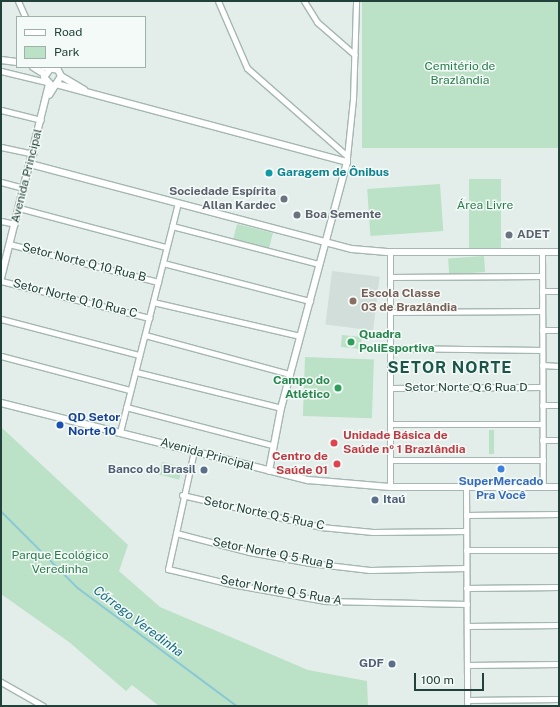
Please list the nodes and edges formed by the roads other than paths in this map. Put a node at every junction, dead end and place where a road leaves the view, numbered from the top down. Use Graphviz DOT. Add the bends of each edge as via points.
graph roads {
  1 [pos="18,1"];
  2 [pos="218,1"];
  3 [pos="304,1"];
  4 [pos="356,1"];
  5 [pos="25,16"];
  6 [pos="354,55"];
  7 [pos="1,60"];
  8 [pos="16,62"];
  9 [pos="34,68"];
  10 [pos="53,68"];
  11 [pos="1,71"];
  12 [pos="61,76"];
  13 [pos="49,81"];
  14 [pos="93,95"];
  15 [pos="1,110"];
  16 [pos="41,120"];
  17 [pos="1,147"];
  18 [pos="33,154"];
  19 [pos="347,162"];
  20 [pos="30,164"];
  21 [pos="1,182"];
  22 [pos="24,188"];
  23 [pos="178,203"];
  24 [pos="19,208"];
  25 [pos="1,221"];
  26 [pos="15,224"];
  27 [pos="172,226"];
  28 [pos="325,241"];
  29 [pos="9,244"];
  30 [pos="166,247"];
  31 [pos="390,252"];
  32 [pos="542,252"];
  33 [pos="559,252"];
  34 [pos="3,259"];
  35 [pos="163,263"];
  36 [pos="319,264"];
  37 [pos="542,276"];
  38 [pos="390,277"];
  39 [pos="1,279"];
  40 [pos="158,282"];
  41 [pos="542,291"];
  42 [pos="559,292"];
  43 [pos="310,301"];
  44 [pos="153,302"];
  45 [pos="542,311"];
  46 [pos="390,312"];
  47 [pos="149,318"];
  48 [pos="1,319"];
  49 [pos="542,330"];
  50 [pos="559,330"];
  51 [pos="145,336"];
  52 [pos="300,336"];
  53 [pos="390,348"];
  54 [pos="542,350"];
  55 [pos="139,355"];
  56 [pos="1,356"];
  57 [pos="542,366"];
  58 [pos="559,366"];
  59 [pos="136,372"];
  60 [pos="290,374"];
  61 [pos="542,387"];
  62 [pos="390,388"];
  63 [pos="130,390"];
  64 [pos="1,403"];
  65 [pos="542,405"];
  66 [pos="559,405"];
  67 [pos="126,406"];
  68 [pos="281,408"];
  69 [pos="390,424"];
  70 [pos="542,424"];
  71 [pos="120,432"];
  72 [pos="542,440"];
  73 [pos="559,440"];
  74 [pos="272,446"];
  75 [pos="194,451"];
  76 [pos="390,460"];
  77 [pos="543,460"];
  78 [pos="269,471"];
  79 [pos="390,487"];
  80 [pos="466,487"];
  81 [pos="543,487"];
  82 [pos="559,487"];
  83 [pos="182,495"];
  84 [pos="559,514"];
  85 [pos="466,515"];
  86 [pos="466,531"];
  87 [pos="176,533"];
  88 [pos="466,550"];
  89 [pos="559,550"];
  90 [pos="466,568"];
  91 [pos="559,587"];
  92 [pos="466,588"];
  93 [pos="466,604"];
  94 [pos="559,625"];
  95 [pos="467,626"];
  96 [pos="559,664"];
  97 [pos="467,665"];
  98 [pos="1,682"];
  99 [pos="559,699"];
  100 [pos="467,700"];
  101 [pos="36,704"];
  102 [pos="43,706"];
  103 [pos="467,706"];
  1 -- 5 [label="street"];
  2 -- 19 [label="street" via="247,68 348,156"];
  3 -- 6 [label="street" via="317,22"];
  4 -- 6 [label="street"];
  6 -- 19 [label="street" via="354,99"];
  7 -- 8 [label="street"];
  9 -- 13 [label="street"];
  10 -- 12 [label="street"];
  10 -- 13 [label="street, Avenida Principal"];
  11 -- 13 [label="street" via="28,79"];
  12 -- 13 [label="street, Avenida Principal"];
  12 -- 14 [label="street"];
  13 -- 14 [label="street"];
  13 -- 16 [label="street, Avenida Principal"];
  14 -- 19 [label="street"];
  15 -- 16 [label="street"];
  16 -- 18 [label="street, Avenida Principal"];
  17 -- 18 [label="street"];
  18 -- 20 [label="street, Avenida Principal"];
  19 -- 28 [label="street"];
  20 -- 22 [label="street, Avenida Principal"];
  20 -- 23 [label="street"];
  21 -- 22 [label="street"];
  22 -- 24 [label="street, Avenida Principal"];
  23 -- 27 [label="street"];
  23 -- 28 [label="street"];
  24 -- 26 [label="street, Avenida Principal"];
  24 -- 30 [label="street"];
  25 -- 26 [label="street"];
  26 -- 29 [label="street, Avenida Principal"];
  27 -- 30 [label="street"];
  27 -- 36 [label="street"];
  28 -- 31 [label="street" via="352,248"];
  28 -- 36 [label="street"];
  29 -- 34 [label="street, Avenida Principal"];
  29 -- 40 [label="street, Setor Norte Q 10 Rua B"];
  30 -- 35 [label="street"];
  31 -- 32 [label="street"];
  31 -- 38 [label="street"];
  32 -- 33 [label="street"];
  32 -- 37 [label="street"];
  34 -- 39 [label="street, Avenida Principal"];
  35 -- 40 [label="street"];
  35 -- 43 [label="street"];
  36 -- 43 [label="street"];
  37 -- 38 [label="street"];
  37 -- 41 [label="street"];
  38 -- 46 [label="street"];
  39 -- 47 [label="street, Setor Norte Q 10 Rua C"];
  40 -- 44 [label="street"];
  41 -- 42 [label="street"];
  41 -- 45 [label="street"];
  43 -- 52 [label="street"];
  44 -- 47 [label="street"];
  44 -- 52 [label="street"];
  45 -- 46 [label="street"];
  45 -- 49 [label="street"];
  46 -- 53 [label="street"];
  47 -- 51 [label="street"];
  48 -- 55 [label="street"];
  49 -- 50 [label="street"];
  49 -- 54 [label="street"];
  51 -- 55 [label="street"];
  51 -- 60 [label="street"];
  52 -- 60 [label="street"];
  53 -- 54 [label="street"];
  53 -- 62 [label="street"];
  54 -- 57 [label="street"];
  55 -- 59 [label="street"];
  56 -- 63 [label="street"];
  57 -- 58 [label="street"];
  57 -- 61 [label="street"];
  59 -- 63 [label="street"];
  59 -- 68 [label="street"];
  60 -- 68 [label="street"];
  61 -- 62 [label="street, Setor Norte Q 6 Rua D"];
  61 -- 65 [label="street"];
  62 -- 69 [label="street"];
  63 -- 67 [label="street"];
  64 -- 71 [label="street, Avenida Principal"];
  65 -- 66 [label="street"];
  65 -- 70 [label="street"];
  67 -- 71 [label="street"];
  67 -- 74 [label="street"];
  68 -- 74 [label="street"];
  69 -- 70 [label="street"];
  69 -- 76 [label="street"];
  70 -- 72 [label="street"];
  71 -- 75 [label="street, Avenida Principal"];
  72 -- 73 [label="street"];
  72 -- 77 [label="street"];
  74 -- 78 [label="street"];
  75 -- 78 [label="street, Avenida Principal"];
  75 -- 83 [label="street"];
  76 -- 77 [label="street"];
  76 -- 79 [label="street"];
  77 -- 81 [label="street"];
  78 -- 79 [label="street, Avenida Principal" via="308,480"];
  79 -- 80 [label="street, Avenida Principal"];
  80 -- 81 [label="street, Avenida Principal"];
  80 -- 85 [label="street"];
  81 -- 82 [label="street, Avenida Principal"];
  83 -- 86 [label="street, Setor Norte Q 5 Rua C" via="321,527 373,532"];
  83 -- 87 [label="street"];
  84 -- 85 [label="street"];
  85 -- 86 [label="street"];
  86 -- 88 [label="street"];
  87 -- 90 [label="street, Setor Norte Q 5 Rua B" via="249,552 310,564 370,570"];
  87 -- 93 [label="street, Setor Norte Q 5 Rua A" via="168,568 231,584 325,601"];
  88 -- 89 [label="street"];
  88 -- 90 [label="street"];
  90 -- 92 [label="street"];
  91 -- 92 [label="street"];
  92 -- 93 [label="street"];
  93 -- 95 [label="street"];
  94 -- 95 [label="street"];
  95 -- 97 [label="street"];
  96 -- 97 [label="street"];
  97 -- 100 [label="street"];
  98 -- 101 [label="street"];
  99 -- 100 [label="street"];
  100 -- 103 [label="street"];
  101 -- 102 [label="street"];
}
